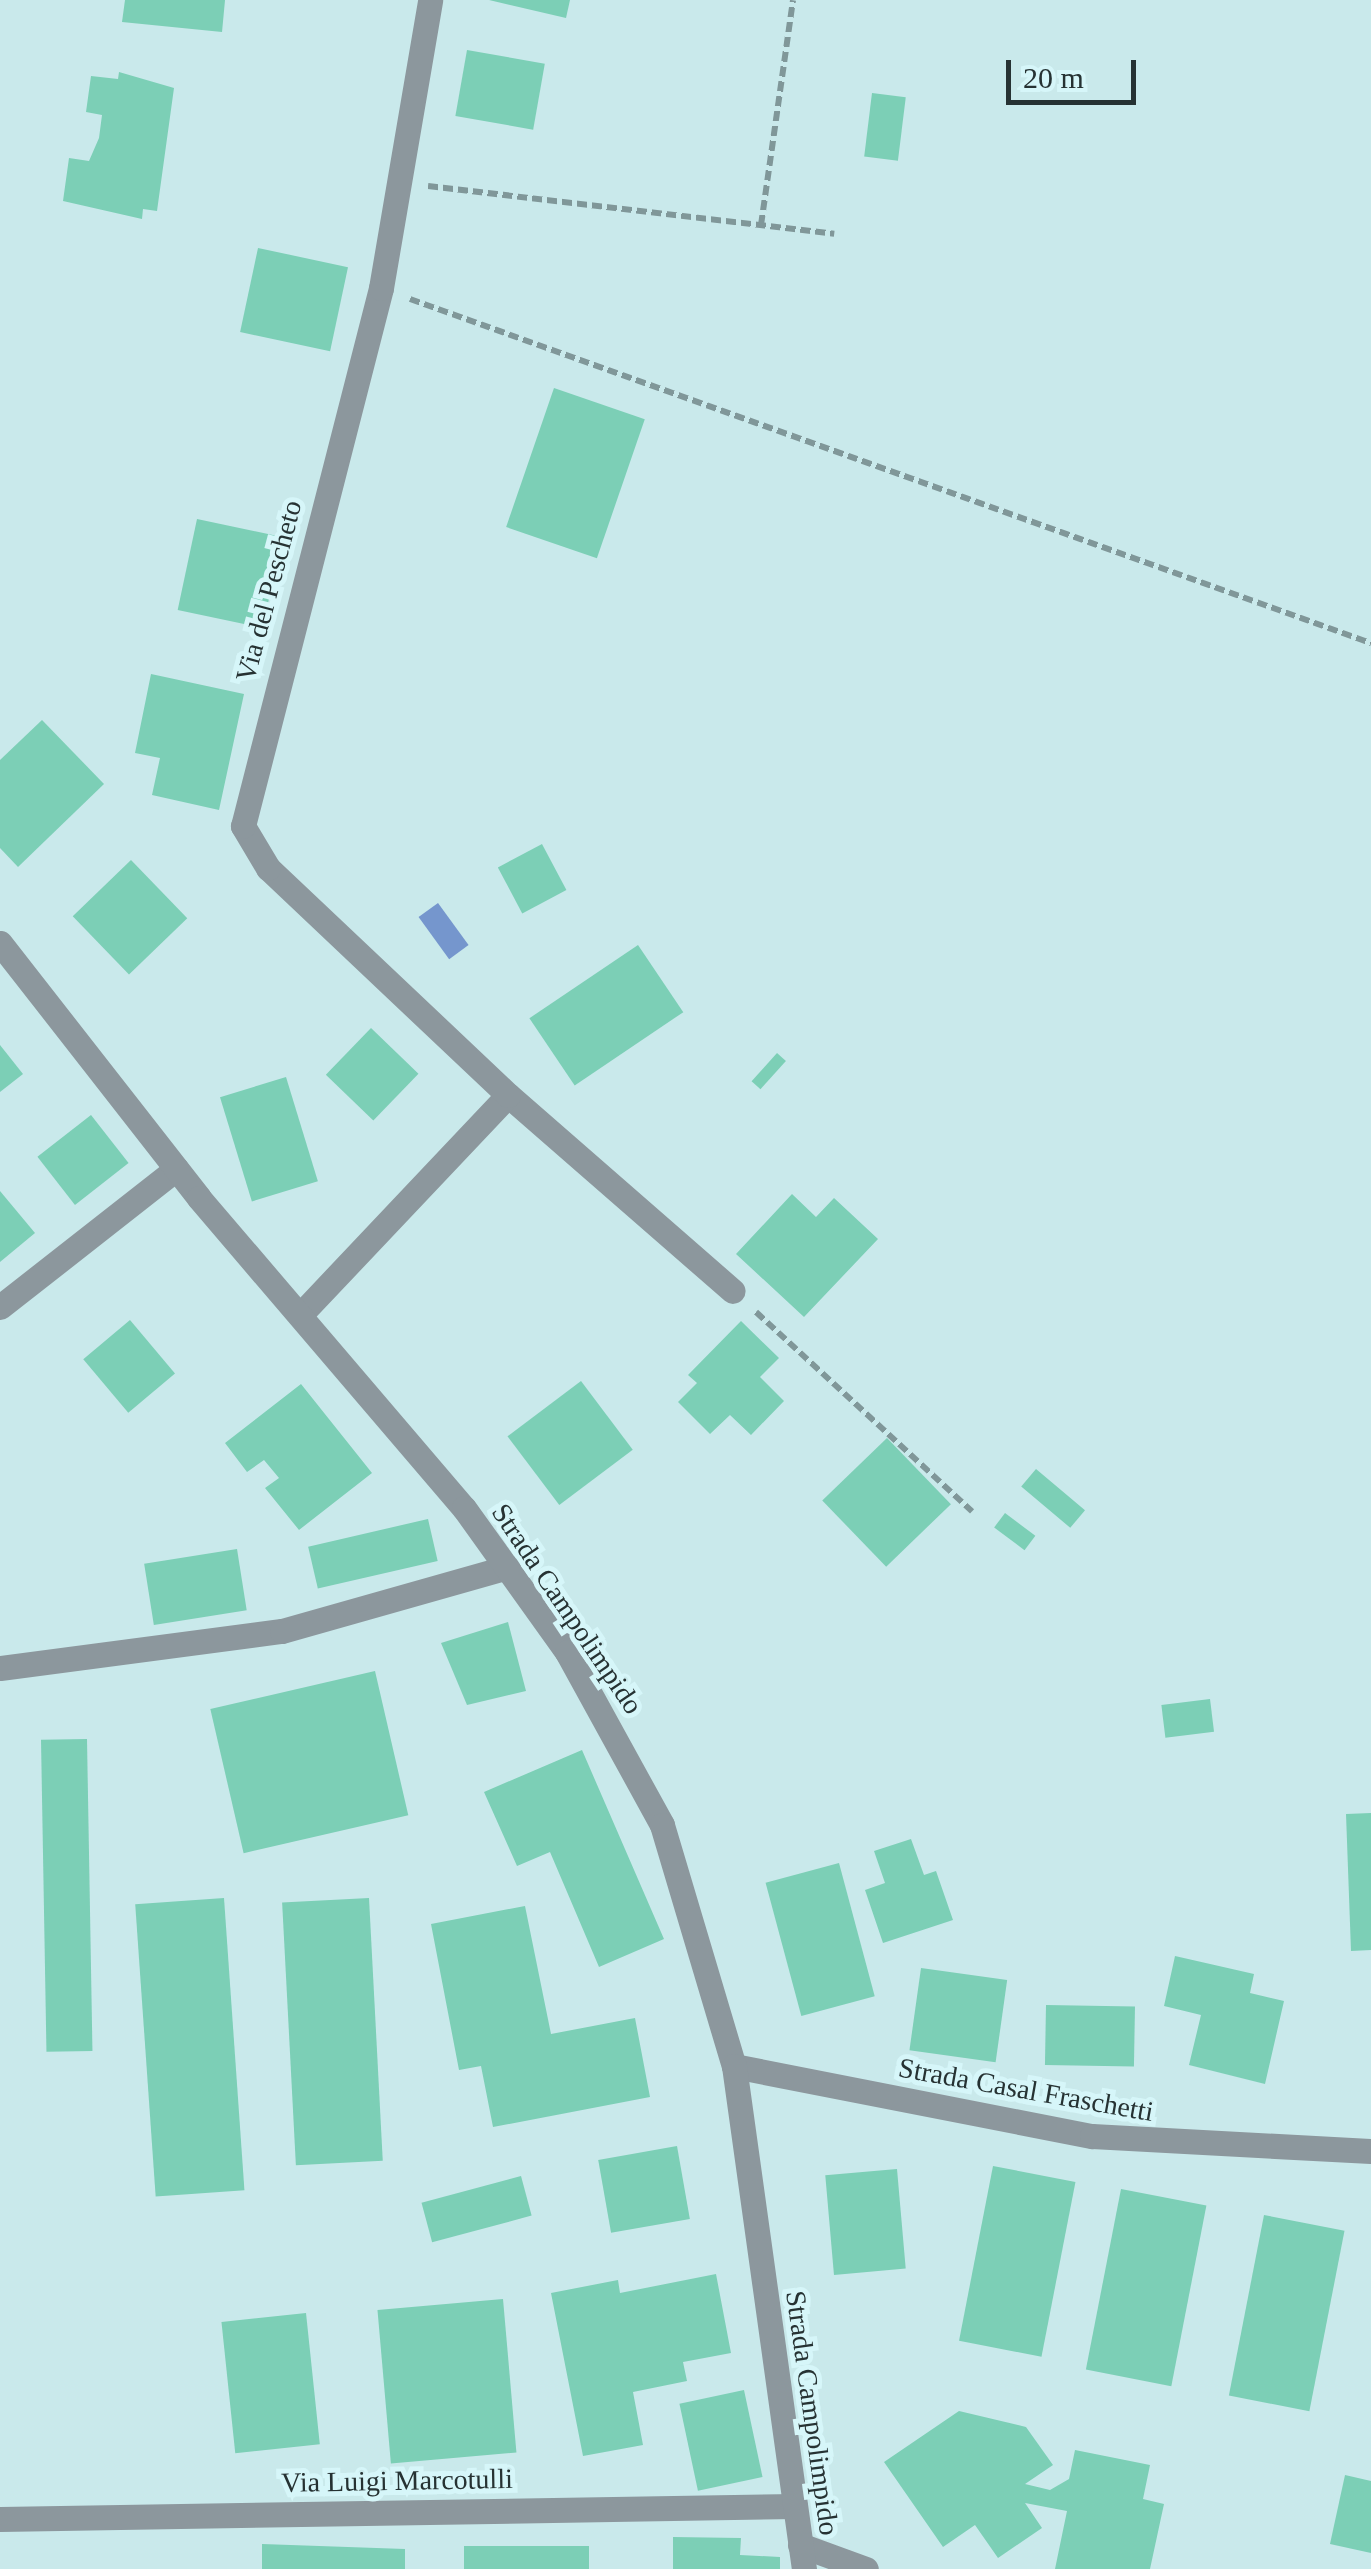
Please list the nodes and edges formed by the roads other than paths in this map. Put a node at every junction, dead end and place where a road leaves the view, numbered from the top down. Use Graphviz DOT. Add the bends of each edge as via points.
graph roads {
  1 [pos="430,0"];
  2 [pos="0,943"];
  3 [pos="508,1095"];
  4 [pos="176,1169"];
  5 [pos="733,1292"];
  6 [pos="0,1307"];
  7 [pos="300,1314"];
  8 [pos="508,1567"];
  9 [pos="0,1668"];
  10 [pos="734,2066"];
  11 [pos="1371,2151"];
  12 [pos="794,2506"];
  13 [pos="0,2520"];
  14 [pos="802,2557"];
  15 [pos="866,2569"];
  1 -- 3 [label="street, Via del Pescheto" via="381,288 243,826 268,868"];
  2 -- 4 [label="street, Strada Campolimpido"];
  3 -- 5 [label="street, Via del Pescheto"];
  3 -- 7 [label="street"];
  4 -- 6 [label="street"];
  4 -- 7 [label="street, Strada Campolimpido"];
  7 -- 8 [label="street, Strada Campolimpido"];
  8 -- 9 [label="street" via="282,1632"];
  8 -- 10 [label="street, Strada Campolimpido" via="590,1689 662,1825 708,1952"];
  10 -- 11 [label="street, Strada Casal Fraschetti" via="1092,2136"];
  10 -- 12 [label="street, Strada Campolimpido"];
  12 -- 13 [label="street, Via Luigi Marcotulli"];
  12 -- 14 [label="street, Strada Campolimpido"];
  14 -- 15 [label="street"];
}
